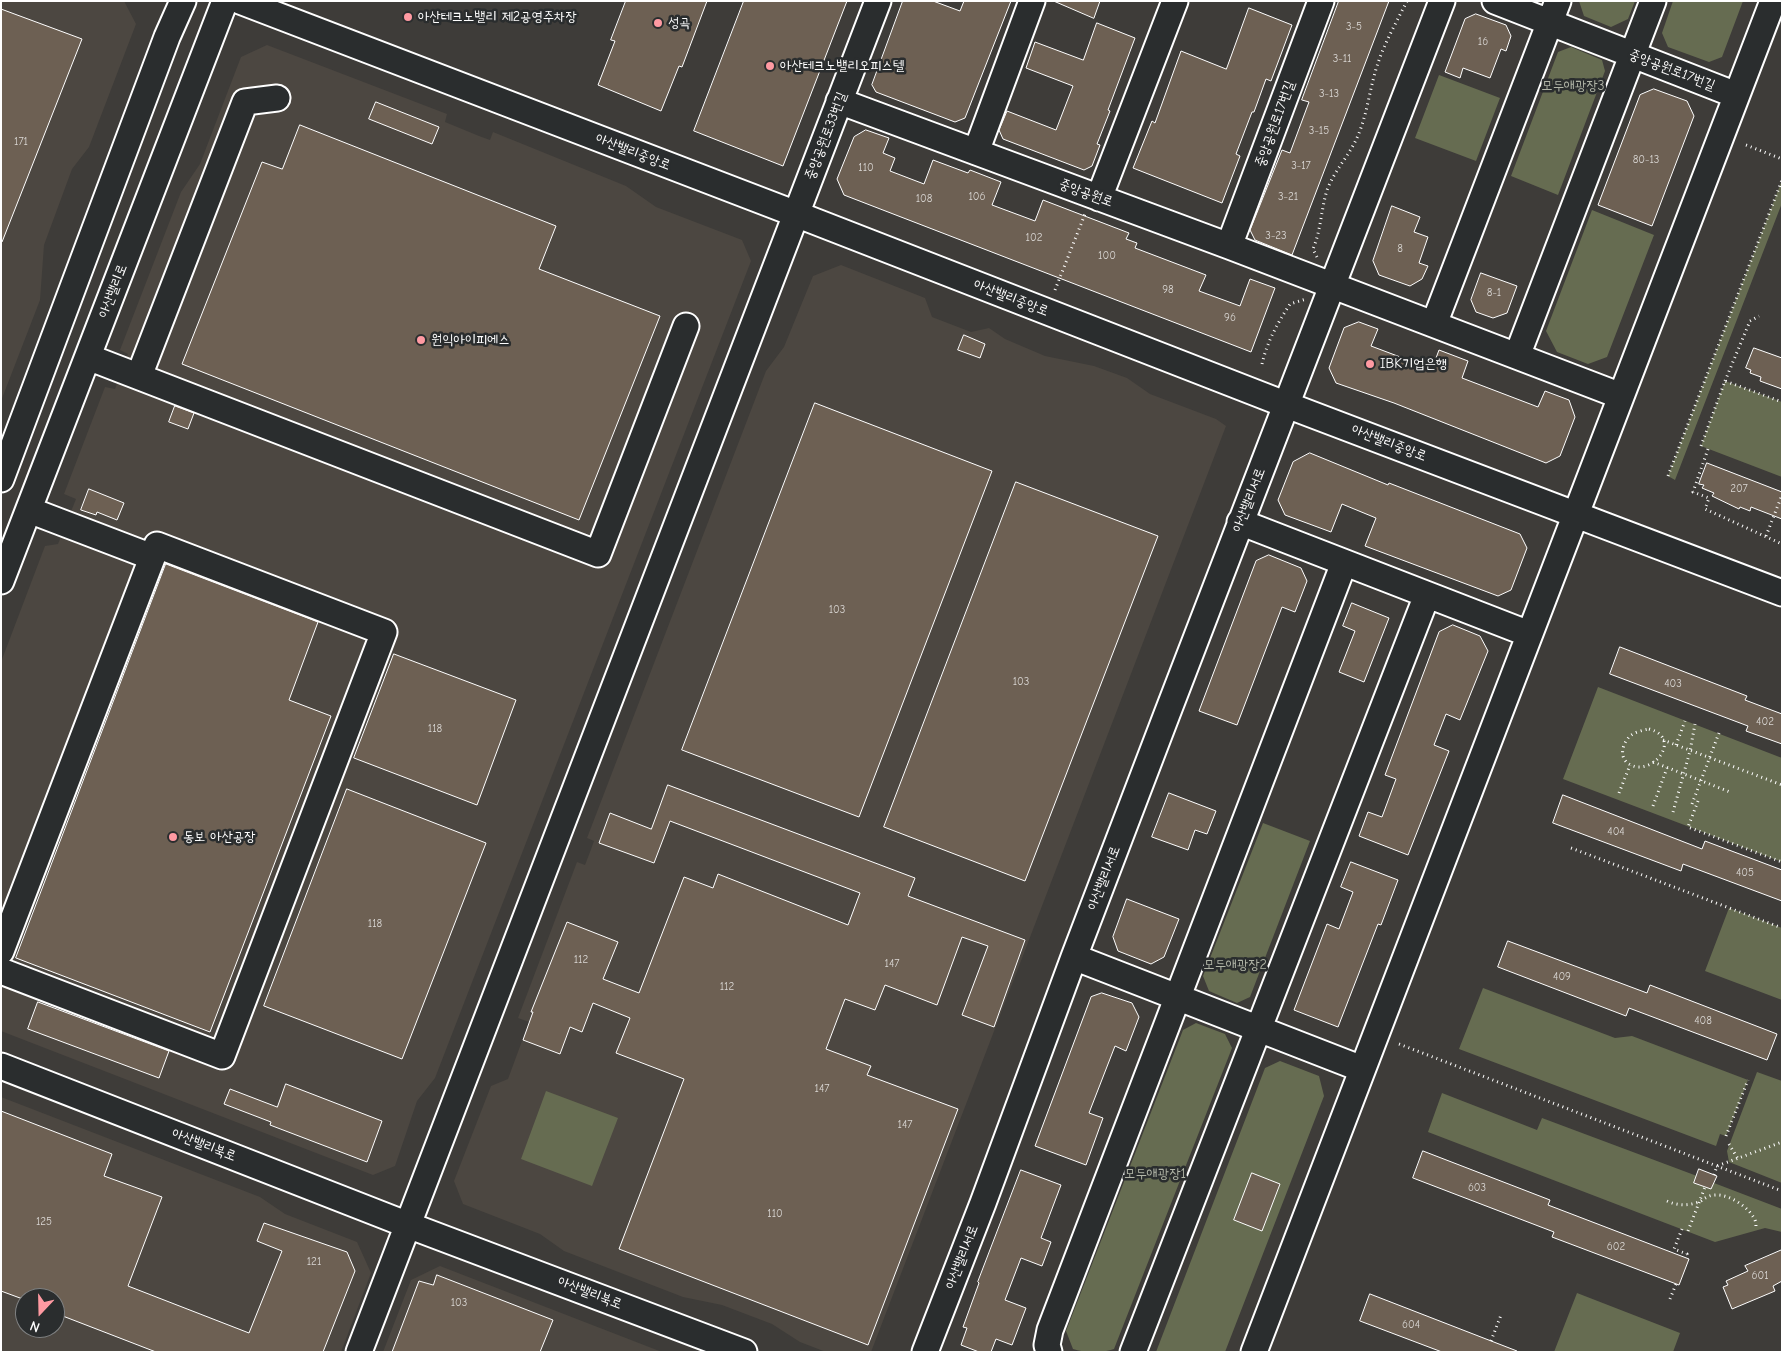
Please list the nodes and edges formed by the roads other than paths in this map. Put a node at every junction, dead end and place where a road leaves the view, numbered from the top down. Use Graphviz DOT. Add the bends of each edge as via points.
graph roads {
  1 [pos="183,1"];
  2 [pos="225,1"];
  3 [pos="240,1"];
  4 [pos="878,1"];
  5 [pos="1032,1"];
  6 [pos="1175,1"];
  7 [pos="1321,1"];
  8 [pos="1442,1"];
  9 [pos="1495,1"];
  10 [pos="1653,1"];
  11 [pos="1773,1"];
  12 [pos="1554,12"];
  13 [pos="1632,55"];
  14 [pos="1736,95"];
  15 [pos="277,98"];
  16 [pos="840,101"];
  17 [pos="976,152"];
  18 [pos="1093,204"];
  19 [pos="796,214"];
  20 [pos="1230,246"];
  21 [pos="1333,286"];
  22 [pos="1434,324"];
  23 [pos="686,326"];
  24 [pos="1516,356"];
  25 [pos="88,357"];
  26 [pos="139,376"];
  27 [pos="1620,396"];
  28 [pos="1287,405"];
  29 [pos="1,479"];
  30 [pos="29,510"];
  31 [pos="1576,514"];
  32 [pos="1240,522"];
  33 [pos="152,557"];
  34 [pos="1344,563"];
  35 [pos="1,581"];
  36 [pos="1782,593"];
  37 [pos="1426,595"];
  38 [pos="1529,634"];
  39 [pos="1,952"];
  40 [pos="1074,957"];
  41 [pos="1,971"];
  42 [pos="1177,997"];
  43 [pos="1258,1029"];
  44 [pos="1,1066"];
  45 [pos="1362,1069"];
  46 [pos="408,1225"];
  47 [pos="359,1352"];
  48 [pos="744,1352"];
  49 [pos="925,1352"];
  50 [pos="1049,1352"];
  51 [pos="1134,1352"];
  52 [pos="1254,1352"];
  1 -- 29 [label="street"];
  2 -- 25 [label="street, 아산밸리로"];
  3 -- 19 [label="street, 아산밸리중앙로"];
  4 -- 16 [label="street, 중앙공원로33번길"];
  5 -- 17 [label="street"];
  6 -- 18 [label="street"];
  7 -- 20 [label="street, 중앙공원로17번길"];
  8 -- 21 [label="street"];
  9 -- 12 [label="street, 중앙공원로17번길"];
  10 -- 13 [label="street"];
  11 -- 14 [label="street"];
  12 -- 13 [label="street, 중앙공원로17번길"];
  12 -- 22 [label="street"];
  13 -- 14 [label="street, 중앙공원로17번길"];
  13 -- 24 [label="street"];
  14 -- 27 [label="street"];
  15 -- 26 [label="street" via="245,102"];
  16 -- 17 [label="street, 중앙공원로"];
  16 -- 19 [label="street, 중앙공원로33번길"];
  17 -- 18 [label="street, 중앙공원로"];
  18 -- 20 [label="street, 중앙공원로"];
  19 -- 28 [label="street, 아산밸리중앙로"];
  19 -- 46 [label="street, 중앙공원로33번길"];
  20 -- 21 [label="street, 중앙공원로"];
  21 -- 22 [label="street, 중앙공원로"];
  21 -- 28 [label="street"];
  22 -- 24 [label="street, 중앙공원로"];
  23 -- 26 [label="street" via="598,554"];
  24 -- 27 [label="street, 중앙공원로"];
  25 -- 26 [label="street"];
  25 -- 30 [label="street, 아산밸리로"];
  27 -- 31 [label="street"];
  28 -- 31 [label="street, 아산밸리중앙로"];
  28 -- 32 [label="street, 아산밸리서로"];
  30 -- 33 [label="street"];
  30 -- 35 [label="street, 아산밸리로"];
  31 -- 36 [label="street, 아산밸리중앙로"];
  31 -- 38 [label="street"];
  32 -- 34 [label="street"];
  32 -- 40 [label="street, 아산밸리서로"];
  33 -- 39 [label="street"];
  33 -- 41 [label="street" via="157,545 384,632 222,1056"];
  34 -- 37 [label="street"];
  34 -- 42 [label="street"];
  37 -- 38 [label="street"];
  37 -- 43 [label="street"];
  38 -- 45 [label="street"];
  40 -- 42 [label="street"];
  40 -- 49 [label="street, 아산밸리서로"];
  42 -- 43 [label="street"];
  42 -- 50 [label="street" via="1050,1330"];
  43 -- 45 [label="street"];
  43 -- 51 [label="street"];
  44 -- 46 [label="street, 아산밸리북로"];
  45 -- 52 [label="street"];
  46 -- 47 [label="street"];
  46 -- 48 [label="street, 아산밸리북로"];
}
